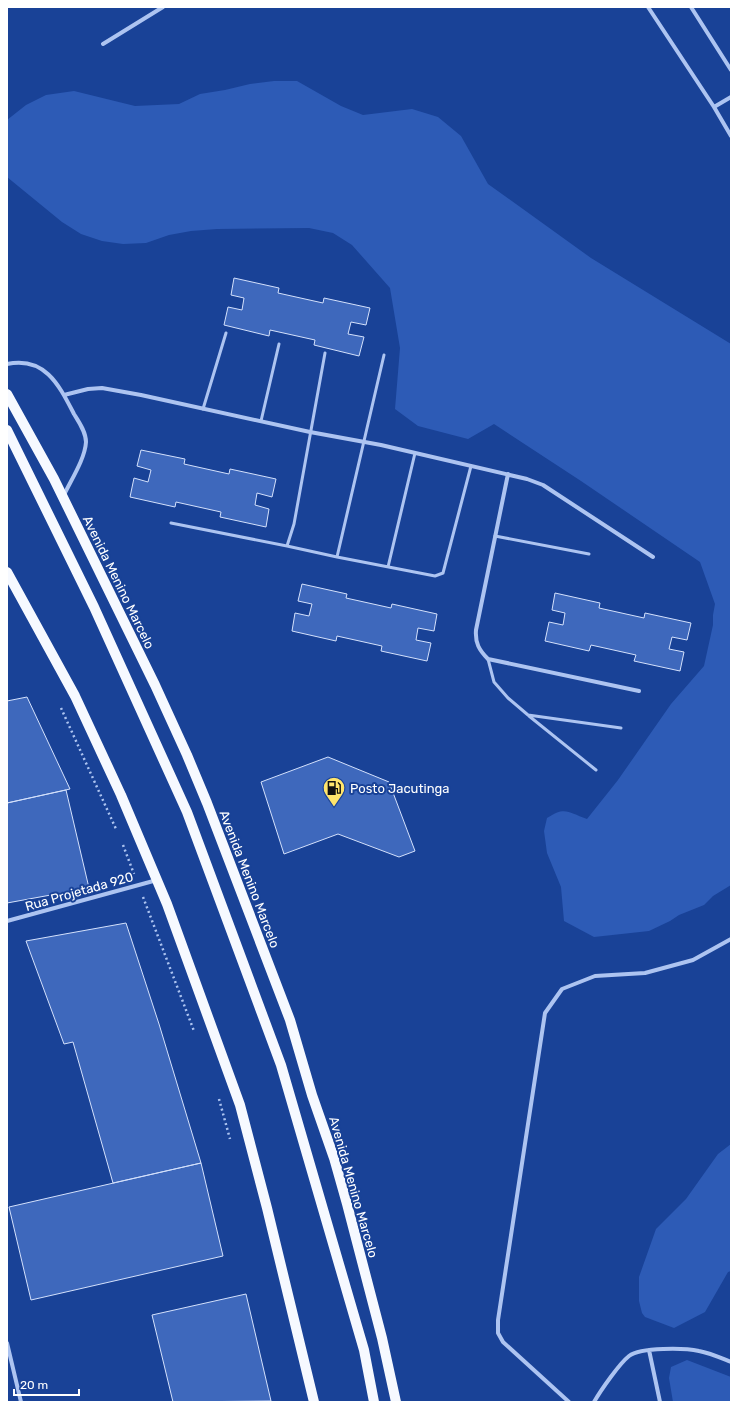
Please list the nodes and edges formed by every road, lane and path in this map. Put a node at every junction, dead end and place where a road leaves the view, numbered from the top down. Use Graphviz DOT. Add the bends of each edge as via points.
graph roads {
  1 [pos="163,7"];
  2 [pos="648,7"];
  3 [pos="691,7"];
  4 [pos="103,44"];
  5 [pos="731,70"];
  6 [pos="731,97"];
  7 [pos="714,107"];
  8 [pos="731,136"];
  9 [pos="226,333"];
  10 [pos="279,344"];
  11 [pos="325,353"];
  12 [pos="384,355"];
  13 [pos="7,364"];
  14 [pos="7,394"];
  15 [pos="64,395"];
  16 [pos="204,408"];
  17 [pos="261,421"];
  18 [pos="7,430"];
  19 [pos="310,432"];
  20 [pos="364,442"];
  21 [pos="415,453"];
  22 [pos="471,466"];
  23 [pos="508,474"];
  24 [pos="63,498"];
  25 [pos="171,523"];
  26 [pos="495,536"];
  27 [pos="287,546"];
  28 [pos="589,554"];
  29 [pos="337,557"];
  30 [pos="653,557"];
  31 [pos="388,567"];
  32 [pos="7,572"];
  33 [pos="488,659"];
  34 [pos="639,691"];
  35 [pos="61,708"];
  36 [pos="528,715"];
  37 [pos="622,728"];
  38 [pos="596,770"];
  39 [pos="116,830"];
  40 [pos="122,844"];
  41 [pos="157,880"];
  42 [pos="138,885"];
  43 [pos="7,921"];
  44 [pos="731,939"];
  45 [pos="195,1034"];
  46 [pos="218,1094"];
  47 [pos="230,1139"];
  48 [pos="7,1346"];
  49 [pos="648,1350"];
  50 [pos="731,1362"];
  51 [pos="21,1402"];
  52 [pos="314,1402"];
  53 [pos="374,1402"];
  54 [pos="396,1402"];
  55 [pos="569,1402"];
  56 [pos="594,1402"];
  57 [pos="660,1402"];
  1 -- 4 [label="street"];
  2 -- 7 [label="street"];
  3 -- 5 [label="street"];
  6 -- 7 [label="street"];
  7 -- 8 [label="street"];
  9 -- 16 [label="lane"];
  10 -- 17 [label="lane"];
  11 -- 19 [label="lane"];
  12 -- 20 [label="lane"];
  13 -- 15 [label="street" via="17,362 39,367 48,373"];
  14 -- 24 [label="main road, Avenida Menino Marcelo"];
  15 -- 16 [label="street" via="102,388"];
  15 -- 24 [label="street" via="84,431 86,440 81,460"];
  16 -- 17 [label="street"];
  17 -- 19 [label="street"];
  18 -- 53 [label="main road" via="94,607 187,812 280,1065 362,1343"];
  19 -- 20 [label="street"];
  19 -- 27 [label="lane" via="294,524"];
  20 -- 21 [label="street"];
  20 -- 29 [label="lane"];
  21 -- 22 [label="street"];
  21 -- 31 [label="lane"];
  22 -- 23 [label="street"];
  22 -- 31 [label="lane" via="443,573 435,576"];
  23 -- 26 [label="street"];
  23 -- 30 [label="street" via="543,485"];
  24 -- 54 [label="main road, Avenida Menino Marcelo" via="187,755 290,1020 347,1204"];
  25 -- 27 [label="lane"];
  26 -- 28 [label="lane"];
  26 -- 33 [label="street" via="476,630 480,650"];
  27 -- 29 [label="lane"];
  29 -- 31 [label="lane"];
  32 -- 41 [label="main road" via="75,696"];
  33 -- 34 [label="street"];
  33 -- 36 [label="lane" via="494,682"];
  35 -- 39 [label="path"];
  36 -- 37 [label="lane"];
  36 -- 38 [label="lane"];
  40 -- 42 [label="path"];
  41 -- 42 [label="street, Rua Projetada 920"];
  41 -- 52 [label="main road" via="240,1105"];
  42 -- 43 [label="street, Rua Projetada 920"];
  42 -- 45 [label="path"];
  44 -- 55 [label="street" via="693,960 646,973 595,976 562,989 545,1013 498,1333 503,1342"];
  46 -- 47 [label="path"];
  48 -- 51 [label="street"];
  49 -- 50 [label="street" via="699,1351"];
  49 -- 56 [label="street" via="630,1355"];
  49 -- 57 [label="street"];
}
